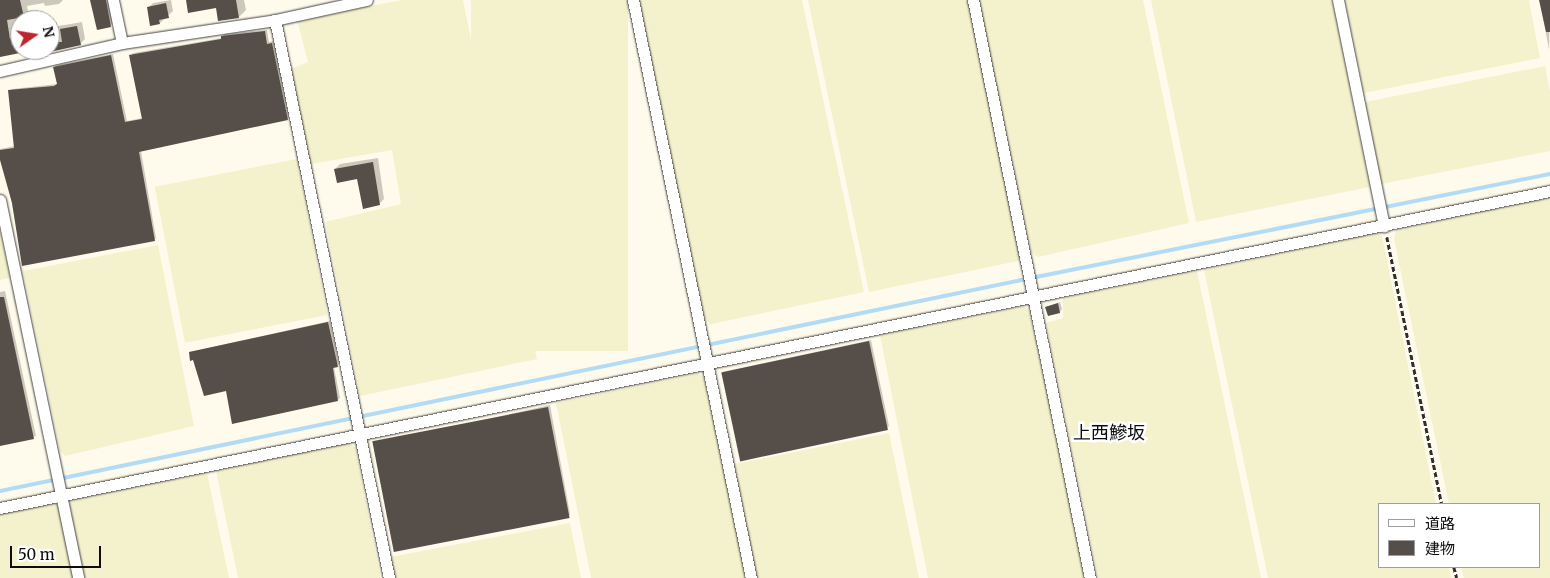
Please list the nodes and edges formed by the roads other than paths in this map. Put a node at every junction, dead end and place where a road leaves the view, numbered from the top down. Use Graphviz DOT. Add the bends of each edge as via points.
graph roads {
  1 [pos="113,0"];
  2 [pos="367,0"];
  3 [pos="633,0"];
  4 [pos="973,0"];
  5 [pos="1338,0"];
  6 [pos="342,3"];
  7 [pos="275,20"];
  8 [pos="122,43"];
  9 [pos="0,71"];
  10 [pos="1550,191"];
  11 [pos="0,200"];
  12 [pos="1383,220"];
  13 [pos="1031,292"];
  14 [pos="707,359"];
  15 [pos="359,430"];
  16 [pos="61,495"];
  17 [pos="0,508"];
  18 [pos="78,578"];
  19 [pos="389,578"];
  20 [pos="751,578"];
  21 [pos="1090,578"];
  1 -- 8 [label="street"];
  2 -- 6 [label="street"];
  3 -- 14 [label="street"];
  4 -- 13 [label="street"];
  5 -- 12 [label="street"];
  6 -- 7 [label="street"];
  7 -- 8 [label="street"];
  7 -- 15 [label="street"];
  8 -- 9 [label="street"];
  10 -- 12 [label="street"];
  11 -- 16 [label="street"];
  12 -- 13 [label="street"];
  13 -- 14 [label="street"];
  13 -- 21 [label="street"];
  14 -- 15 [label="street"];
  14 -- 20 [label="street"];
  15 -- 16 [label="street"];
  15 -- 19 [label="street"];
  16 -- 17 [label="street"];
  16 -- 18 [label="street"];
}
